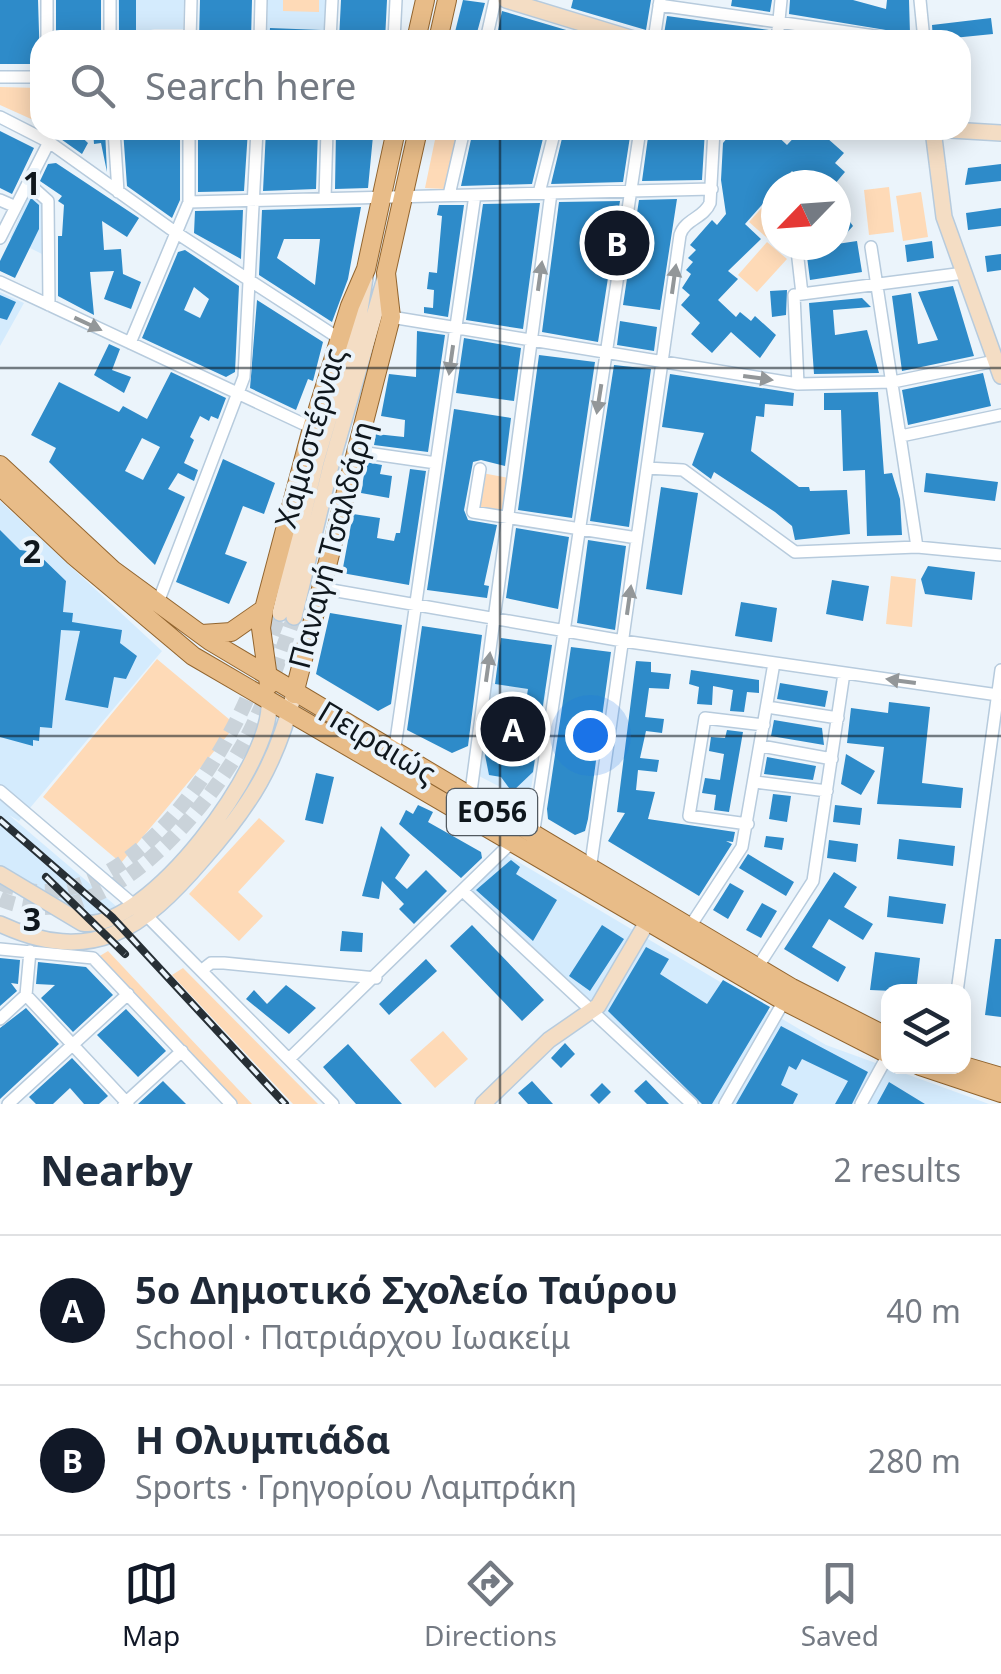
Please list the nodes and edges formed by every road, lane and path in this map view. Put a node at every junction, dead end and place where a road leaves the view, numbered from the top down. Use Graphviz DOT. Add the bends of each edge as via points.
graph roads {
  1 [pos="46,0"];
  2 [pos="110,0"];
  3 [pos="192,0"];
  4 [pos="262,0"];
  5 [pos="332,0"];
  6 [pos="396,0"];
  7 [pos="424,0"];
  8 [pos="447,0"];
  9 [pos="496,0"];
  10 [pos="506,0"];
  11 [pos="781,0"];
  12 [pos="920,0"];
  13 [pos="659,2"];
  14 [pos="778,22"];
  15 [pos="582,23"];
  16 [pos="47,30"];
  17 [pos="110,30"];
  18 [pos="190,30"];
  19 [pos="260,30"];
  20 [pos="330,30"];
  21 [pos="394,30"];
  22 [pos="418,30"];
  23 [pos="440,30"];
  24 [pos="488,30"];
  25 [pos="580,30"];
  26 [pos="604,30"];
  27 [pos="655,30"];
  28 [pos="777,30"];
  29 [pos="834,30"];
  30 [pos="923,30"];
  31 [pos="30,76"];
  32 [pos="0,77"];
  33 [pos="0,117"];
  34 [pos="30,129"];
  35 [pos="971,131"];
  36 [pos="1001,133"];
  37 [pos="46,140"];
  38 [pos="53,140"];
  39 [pos="115,140"];
  40 [pos="189,140"];
  41 [pos="257,140"];
  42 [pos="327,140"];
  43 [pos="394,140"];
  44 [pos="416,140"];
  45 [pos="462,140"];
  46 [pos="553,140"];
  47 [pos="639,140"];
  48 [pos="714,140"];
  49 [pos="934,140"];
  50 [pos="28,183"];
  51 [pos="712,189"];
  52 [pos="631,191"];
  53 [pos="118,192"];
  54 [pos="545,193"];
  55 [pos="449,195"];
  56 [pos="475,195"];
  57 [pos="382,197"];
  58 [pos="403,197"];
  59 [pos="325,198"];
  60 [pos="0,200"];
  61 [pos="255,200"];
  62 [pos="189,202"];
  63 [pos="16,207"];
  64 [pos="176,232"];
  65 [pos="0,238"];
  66 [pos="870,247"];
  67 [pos="797,260"];
  68 [pos="366,269"];
  69 [pos="386,273"];
  70 [pos="964,274"];
  71 [pos="0,282"];
  72 [pos="250,282"];
  73 [pos="880,284"];
  74 [pos="798,294"];
  75 [pos="48,305"];
  76 [pos="390,318"];
  77 [pos="456,329"];
  78 [pos="340,339"];
  79 [pos="532,340"];
  80 [pos="130,343"];
  81 [pos="606,354"];
  82 [pos="997,358"];
  83 [pos="662,364"];
  84 [pos="893,382"];
  85 [pos="798,384"];
  86 [pos="238,394"];
  87 [pos="1001,415"];
  88 [pos="312,428"];
  89 [pos="902,436"];
  90 [pos="353,451"];
  91 [pos="436,463"];
  92 [pos="0,466"];
  93 [pos="647,468"];
  94 [pos="480,469"];
  95 [pos="0,486"];
  96 [pos="508,518"];
  97 [pos="580,529"];
  98 [pos="638,538"];
  99 [pos="918,547"];
  100 [pos="1001,555"];
  101 [pos="320,588"];
  102 [pos="157,604"];
  103 [pos="416,605"];
  104 [pos="279,613"];
  105 [pos="494,618"];
  106 [pos="564,630"];
  107 [pos="199,633"];
  108 [pos="623,641"];
  109 [pos="774,663"];
  110 [pos="1001,670"];
  111 [pos="844,673"];
  112 [pos="269,679"];
  113 [pos="294,694"];
  114 [pos="998,695"];
  115 [pos="269,702"];
  116 [pos="767,707"];
  117 [pos="289,713"];
  118 [pos="838,718"];
  119 [pos="764,725"];
  120 [pos="761,746"];
  121 [pos="394,754"];
  122 [pos="832,758"];
  123 [pos="755,782"];
  124 [pos="0,791"];
  125 [pos="827,792"];
  126 [pos="470,799"];
  127 [pos="748,824"];
  128 [pos="533,836"];
  129 [pos="512,842"];
  130 [pos="590,870"];
  131 [pos="0,874"];
  132 [pos="464,892"];
  133 [pos="135,906"];
  134 [pos="651,915"];
  135 [pos="148,917"];
  136 [pos="0,924"];
  137 [pos="689,928"];
  138 [pos="0,949"];
  139 [pos="30,951"];
  140 [pos="757,968"];
  141 [pos="202,970"];
  142 [pos="376,978"];
  143 [pos="959,984"];
  144 [pos="128,994"];
  145 [pos="26,995"];
  146 [pos="784,1001"];
  147 [pos="593,1011"];
  148 [pos="0,1019"];
  149 [pos="881,1033"];
  150 [pos="73,1045"];
  151 [pos="881,1050"];
  152 [pos="182,1051"];
  153 [pos="289,1059"];
  154 [pos="881,1067"];
  155 [pos="971,1068"];
  156 [pos="944,1074"];
  157 [pos="1001,1078"];
  158 [pos="1001,1093"];
  159 [pos="126,1103"];
  160 [pos="487,1103"];
  161 [pos="8,1104"];
  162 [pos="231,1104"];
  163 [pos="332,1104"];
  164 [pos="692,1104"];
  165 [pos="725,1104"];
  166 [pos="861,1104"];
  1 -- 16 [label="street"];
  2 -- 17 [label="street"];
  3 -- 18 [label="street"];
  4 -- 19 [label="street"];
  5 -- 20 [label="street"];
  6 -- 21 [label="street"];
  7 -- 22 [label="main road"];
  8 -- 23 [label="main road"];
  9 -- 24 [label="street"];
  10 -- 15 [label="street"];
  11 -- 14 [label="street"];
  12 -- 30 [label="street"];
  13 -- 14 [label="street"];
  13 -- 27 [label="street"];
  14 -- 28 [label="street"];
  14 -- 29 [label="street"];
  15 -- 25 [label="street"];
  15 -- 26 [label="street"];
  31 -- 32 [label="street"];
  33 -- 34 [label="street"];
  35 -- 36 [label="street"];
  37 -- 50 [label="street"];
  38 -- 53 [label="street"];
  39 -- 53 [label="street"];
  40 -- 62 [label="street"];
  41 -- 61 [label="street"];
  42 -- 59 [label="street"];
  43 -- 57 [label="main road"];
  44 -- 58 [label="main road, Παναγή Τσαλδάρη"];
  45 -- 55 [label="street"];
  46 -- 54 [label="street"];
  47 -- 52 [label="street"];
  48 -- 51 [label="street"];
  49 -- 70 [label="street" via="944,217"];
  50 -- 63 [label="street"];
  50 -- 75 [label="street" via="48,201"];
  51 -- 52 [label="street"];
  83 -- 51 [label="street, one-way" via="682,227 706,212"];
  52 -- 54 [label="street"];
  52 -- 81 [label="street"];
  53 -- 64 [label="street"];
  54 -- 56 [label="street"];
  79 -- 54 [label="street, one-way"];
  55 -- 56 [label="street"];
  55 -- 58 [label="street"];
  56 -- 77 [label="street"];
  57 -- 58 [label="street"];
  57 -- 59 [label="street"];
  57 -- 68 [label="main road, Χαμοστέρνας"];
  58 -- 69 [label="main road, Παναγή Τσαλδάρη"];
  59 -- 61 [label="street"];
  60 -- 63 [label="street"];
  61 -- 62 [label="street"];
  61 -- 72 [label="street"];
  62 -- 64 [label="street"];
  63 -- 65 [label="street"];
  64 -- 72 [label="street"];
  64 -- 80 [label="street"];
  66 -- 73 [label="street"];
  67 -- 74 [label="street"];
  68 -- 78 [label="main road, Χαμοστέρνας"];
  68 -- 104 [label="street" via="360,316"];
  69 -- 76 [label="main road, Παναγή Τσαλδάρη"];
  69 -- 104 [label="street" via="331,465"];
  70 -- 73 [label="street"];
  70 -- 82 [label="street"];
  71 -- 75 [label="street"];
  72 -- 78 [label="street"];
  72 -- 86 [label="street"];
  73 -- 74 [label="street"];
  73 -- 84 [label="street"];
  74 -- 85 [label="street"];
  75 -- 80 [label="street, one-way"];
  76 -- 77 [label="street"];
  76 -- 90 [label="main road, Παναγή Τσαλδάρη"];
  77 -- 79 [label="street"];
  77 -- 91 [label="street, one-way"];
  78 -- 88 [label="main road, Χαμοστέρνας"];
  79 -- 81 [label="street"];
  79 -- 96 [label="street"];
  80 -- 86 [label="street"];
  81 -- 83 [label="street"];
  81 -- 97 [label="street, one-way"];
  82 -- 84 [label="street"];
  83 -- 85 [label="street, one-way"];
  83 -- 93 [label="street"];
  84 -- 85 [label="street"];
  84 -- 89 [label="street"];
  86 -- 88 [label="street"];
  86 -- 102 [label="street"];
  87 -- 89 [label="street"];
  88 -- 104 [label="main road, Χαμοστέρνας"];
  89 -- 99 [label="street"];
  90 -- 91 [label="street"];
  90 -- 101 [label="main road, Παναγή Τσαλδάρη"];
  91 -- 103 [label="street"];
  92 -- 102 [label="main road, Πειραιώς / ΕΟ56"];
  93 -- 98 [label="street"];
  93 -- 99 [label="street" via="683,470 795,552"];
  94 -- 96 [label="street" via="474,512"];
  95 -- 115 [label="main road, Πειραιώς / ΕΟ56" via="176,643"];
  96 -- 97 [label="street"];
  96 -- 105 [label="street"];
  97 -- 98 [label="street"];
  97 -- 106 [label="street"];
  108 -- 98 [label="street, one-way"];
  99 -- 100 [label="street"];
  101 -- 103 [label="street"];
  101 -- 113 [label="main road, Παναγή Τσαλδάρη"];
  102 -- 107 [label="main road, Πειραιώς / ΕΟ56"];
  103 -- 105 [label="street"];
  103 -- 121 [label="street"];
  104 -- 107 [label="main road" via="231,632"];
  104 -- 112 [label="main road, Χαμοστέρνας" via="261,628"];
  105 -- 106 [label="street"];
  126 -- 105 [label="street, one-way"];
  106 -- 108 [label="street"];
  106 -- 128 [label="street"];
  107 -- 112 [label="main road, Πειραιώς / ΕΟ56"];
  108 -- 109 [label="street"];
  108 -- 130 [label="street"];
  109 -- 111 [label="street"];
  109 -- 116 [label="street"];
  110 -- 114 [label="street"];
  114 -- 111 [label="street, one-way"];
  111 -- 118 [label="street"];
  112 -- 113 [label="main road, Πειραιώς / ΕΟ56"];
  112 -- 115 [label="main road, Χαμοστέρνας"];
  113 -- 117 [label="street, Παναγή Τσαλδάρη"];
  113 -- 121 [label="main road, Πειραιώς / ΕΟ56"];
  114 -- 143 [label="street"];
  115 -- 117 [label="main road, Πειραιώς / ΕΟ56"];
  115 -- 133 [label="street, Παναγή Τσαλδάρη" via="264,742 238,790"];
  116 -- 118 [label="street"];
  116 -- 119 [label="street"];
  117 -- 129 [label="main road, Πειραιώς / ΕΟ56"];
  117 -- 135 [label="street, Παναγή Τσαλδάρη" via="276,756 236,821"];
  118 -- 122 [label="street"];
  119 -- 120 [label="street"];
  119 -- 127 [label="street" via="704,718 690,816"];
  120 -- 122 [label="street"];
  120 -- 123 [label="street"];
  121 -- 126 [label="main road, Πειραιώς / ΕΟ56"];
  122 -- 125 [label="street"];
  123 -- 125 [label="street"];
  123 -- 127 [label="street"];
  124 -- 133 [label="street"];
  125 -- 140 [label="street" via="813,882"];
  126 -- 128 [label="main road, Πειραιώς / ΕΟ56"];
  127 -- 137 [label="street" via="742,847"];
  128 -- 130 [label="main road, Πειραιώς / ΕΟ56"];
  129 -- 132 [label="street"];
  129 -- 134 [label="main road, Πειραιώς / ΕΟ56"];
  130 -- 134 [label="main road, Πειραιώς / ΕΟ56"];
  131 -- 133 [label="street" via="82,923"];
  132 -- 142 [label="street"];
  132 -- 147 [label="street"];
  133 -- 135 [label="street"];
  134 -- 137 [label="main road, Πειραιώς / ΕΟ56"];
  134 -- 146 [label="main road, Πειραιώς / ΕΟ56"];
  134 -- 147 [label="street"];
  135 -- 136 [label="street" via="109,936 63,944"];
  135 -- 141 [label="street"];
  137 -- 140 [label="main road, Πειραιώς / ΕΟ56"];
  138 -- 139 [label="street"];
  139 -- 144 [label="street" via="85,954"];
  139 -- 145 [label="street"];
  140 -- 149 [label="main road, Πειραιώς / ΕΟ56"];
  141 -- 142 [label="street" via="224,963"];
  141 -- 153 [label="street"];
  142 -- 153 [label="street"];
  144 -- 150 [label="street"];
  144 -- 152 [label="street"];
  145 -- 148 [label="street"];
  145 -- 150 [label="street"];
  146 -- 151 [label="main road, Πειραιώς / ΕΟ56"];
  146 -- 165 [label="street"];
  147 -- 160 [label="street" via="550,1040"];
  147 -- 164 [label="street"];
  150 -- 159 [label="street"];
  150 -- 161 [label="street"];
  152 -- 159 [label="street"];
  152 -- 162 [label="street"];
  153 -- 163 [label="street"];
  154 -- 166 [label="street"];
  155 -- 157 [label="main road"];
  156 -- 158 [label="main road"];
}
